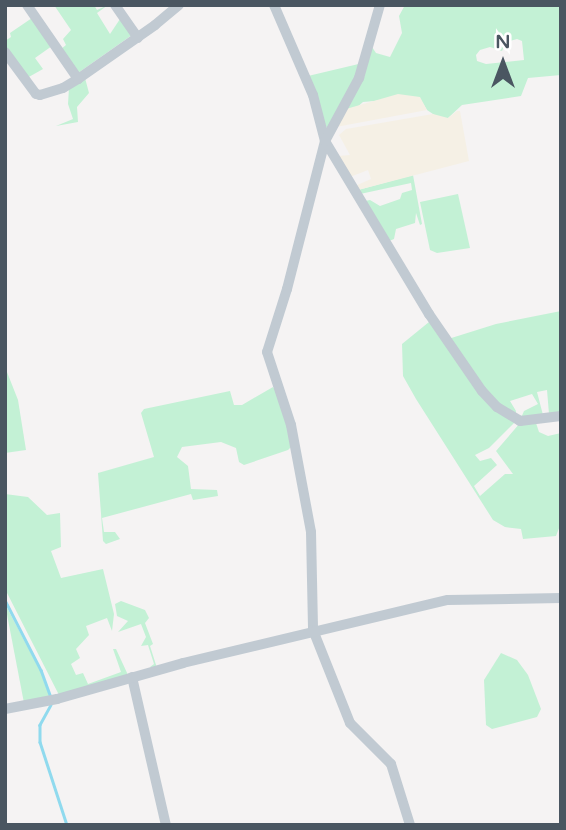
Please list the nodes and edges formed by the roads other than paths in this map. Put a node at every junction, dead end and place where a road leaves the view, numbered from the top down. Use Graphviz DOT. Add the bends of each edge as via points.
graph roads {
  1 [pos="27,5"];
  2 [pos="115,5"];
  3 [pos="179,5"];
  4 [pos="274,5"];
  5 [pos="380,5"];
  6 [pos="138,38"];
  7 [pos="5,52"];
  8 [pos="78,79"];
  9 [pos="324,141"];
  10 [pos="561,416"];
  11 [pos="561,598"];
  12 [pos="313,630"];
  13 [pos="132,677"];
  14 [pos="5,709"];
  15 [pos="166,825"];
  16 [pos="410,825"];
  1 -- 8 [label="street"];
  2 -- 6 [label="street"];
  3 -- 6 [label="street"];
  4 -- 9 [label="street" via="313,95"];
  5 -- 9 [label="street" via="359,78"];
  6 -- 8 [label="street"];
  7 -- 8 [label="street" via="36,94"];
  9 -- 10 [label="street" via="429,314 482,391 520,421"];
  9 -- 12 [label="street" via="267,352 291,425 311,532"];
  11 -- 12 [label="street" via="448,600"];
  12 -- 13 [label="street"];
  12 -- 16 [label="street" via="350,723 391,764"];
  13 -- 14 [label="street"];
  13 -- 15 [label="street"];
}
